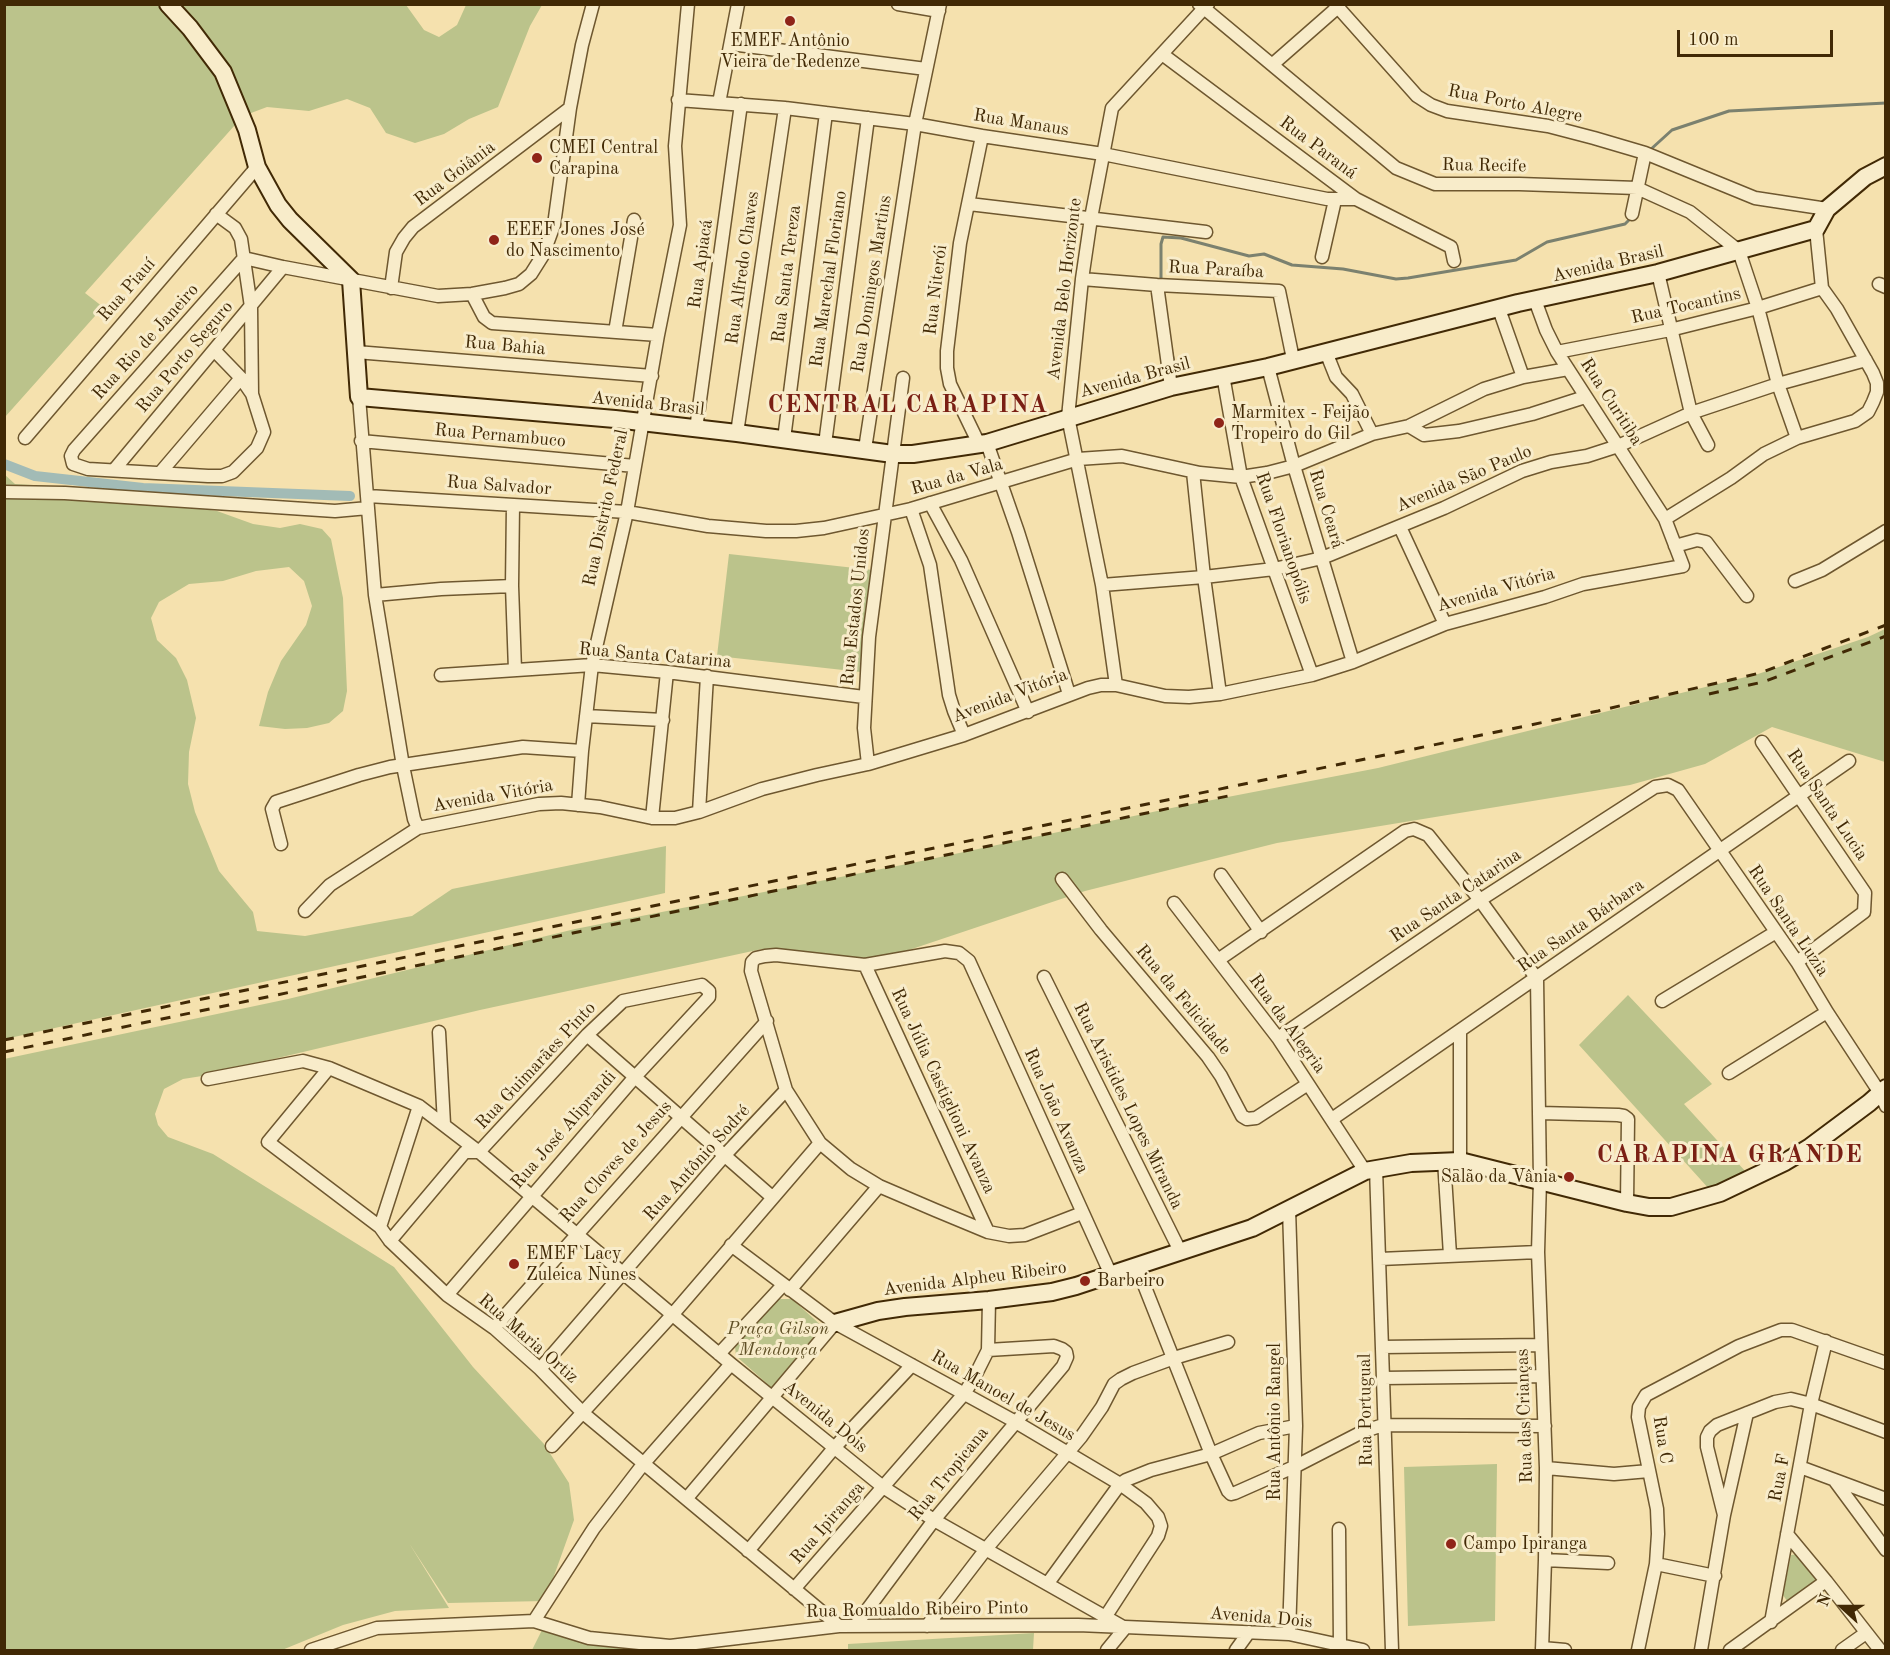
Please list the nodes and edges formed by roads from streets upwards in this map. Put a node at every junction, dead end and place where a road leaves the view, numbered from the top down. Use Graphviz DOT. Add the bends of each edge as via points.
graph roads {
  1 [pos="168,4"];
  2 [pos="593,4"];
  3 [pos="688,4"];
  4 [pos="738,4"];
  5 [pos="898,4"];
  6 [pos="1203,6"];
  7 [pos="1336,6"];
  8 [pos="939,8"];
  9 [pos="731,44"];
  10 [pos="1162,54"];
  11 [pos="1273,64"];
  12 [pos="926,69"];
  13 [pos="678,100"];
  14 [pos="719,103"];
  15 [pos="741,104"];
  16 [pos="570,108"];
  17 [pos="785,108"];
  18 [pos="826,113"];
  19 [pos="868,118"];
  20 [pos="915,124"];
  21 [pos="982,136"];
  22 [pos="1645,153"];
  23 [pos="1103,154"];
  24 [pos="1886,166"];
  25 [pos="257,167"];
  26 [pos="1637,188"];
  27 [pos="1356,199"];
  28 [pos="1335,200"];
  29 [pos="969,204"];
  30 [pos="1827,209"];
  31 [pos="216,214"];
  32 [pos="1632,214"];
  33 [pos="1090,218"];
  34 [pos="634,220"];
  35 [pos="1816,229"];
  36 [pos="1206,232"];
  37 [pos="1739,251"];
  38 [pos="1322,257"];
  39 [pos="244,258"];
  40 [pos="1454,261"];
  41 [pos="283,267"];
  42 [pos="1658,273"];
  43 [pos="1082,279"];
  44 [pos="351,280"];
  45 [pos="1157,285"];
  46 [pos="391,288"];
  47 [pos="1822,288"];
  48 [pos="472,294"];
  49 [pos="1535,300"];
  50 [pos="252,307"];
  51 [pos="1758,308"];
  52 [pos="1499,309"];
  53 [pos="1670,330"];
  54 [pos="615,332"];
  55 [pos="658,335"];
  56 [pos="214,350"];
  57 [pos="356,352"];
  58 [pos="1326,352"];
  59 [pos="1557,352"];
  60 [pos="1293,359"];
  61 [pos="1866,360"];
  62 [pos="1268,367"];
  63 [pos="1568,369"];
  64 [pos="1223,375"];
  65 [pos="651,376"];
  66 [pos="1523,377"];
  67 [pos="241,378"];
  68 [pos="903,378"];
  69 [pos="1778,384"];
  70 [pos="1172,387"];
  71 [pos="252,394"];
  72 [pos="359,397"];
  73 [pos="1585,397"];
  74 [pos="1691,414"];
  75 [pos="1068,417"];
  76 [pos="644,423"];
  77 [pos="1409,426"];
  78 [pos="696,429"];
  79 [pos="737,433"];
  80 [pos="1372,434"];
  81 [pos="25,438"];
  82 [pos="1797,438"];
  83 [pos="784,439"];
  84 [pos="361,441"];
  85 [pos="983,443"];
  86 [pos="825,444"];
  87 [pos="1708,445"];
  88 [pos="1618,446"];
  89 [pos="865,449"];
  90 [pos="893,454"];
  91 [pos="1078,459"];
  92 [pos="635,466"];
  93 [pos="1294,466"];
  94 [pos="114,470"];
  95 [pos="1193,472"];
  96 [pos="160,473"];
  97 [pos="1241,477"];
  98 [pos="1000,483"];
  99 [pos="4,492"];
  100 [pos="368,502"];
  101 [pos="930,503"];
  102 [pos="513,505"];
  103 [pos="911,509"];
  104 [pos="627,512"];
  105 [pos="884,516"];
  106 [pos="1665,519"];
  107 [pos="1400,526"];
  108 [pos="1886,531"];
  109 [pos="1675,546"];
  110 [pos="1322,558"];
  111 [pos="1274,569"];
  112 [pos="1204,577"];
  113 [pos="1795,581"];
  114 [pos="1102,585"];
  115 [pos="512,586"];
  116 [pos="375,595"];
  117 [pos="1748,596"];
  118 [pos="1445,624"];
  119 [pos="1353,662"];
  120 [pos="592,665"];
  121 [pos="515,670"];
  122 [pos="667,672"];
  123 [pos="441,675"];
  124 [pos="1312,675"];
  125 [pos="707,676"];
  126 [pos="1116,686"];
  127 [pos="1069,694"];
  128 [pos="1220,694"];
  129 [pos="864,697"];
  130 [pos="1028,712"];
  131 [pos="586,716"];
  132 [pos="663,720"];
  133 [pos="964,735"];
  134 [pos="1762,742"];
  135 [pos="582,752"];
  136 [pos="1849,761"];
  137 [pos="868,764"];
  138 [pos="404,766"];
  139 [pos="1655,787"];
  140 [pos="1798,796"];
  141 [pos="578,805"];
  142 [pos="699,812"];
  143 [pos="652,818"];
  144 [pos="418,828"];
  145 [pos="281,844"];
  146 [pos="1719,851"];
  147 [pos="1221,875"];
  148 [pos="1062,879"];
  149 [pos="1480,900"];
  150 [pos="1174,903"];
  151 [pos="305,911"];
  152 [pos="1261,932"];
  153 [pos="1776,932"];
  154 [pos="1218,960"];
  155 [pos="1797,962"];
  156 [pos="865,965"];
  157 [pos="1044,977"];
  158 [pos="1537,979"];
  159 [pos="709,991"];
  160 [pos="1662,1001"];
  161 [pos="1827,1012"];
  162 [pos="766,1021"];
  163 [pos="439,1032"];
  164 [pos="1460,1032"];
  165 [pos="587,1035"];
  166 [pos="1278,1038"];
  167 [pos="329,1068"];
  168 [pos="1729,1073"];
  169 [pos="634,1078"];
  170 [pos="208,1079"];
  171 [pos="1308,1084"];
  172 [pos="786,1090"];
  173 [pos="1884,1096"];
  174 [pos="419,1106"];
  175 [pos="1540,1113"];
  176 [pos="679,1117"];
  177 [pos="1332,1119"];
  178 [pos="444,1124"];
  179 [pos="820,1143"];
  180 [pos="479,1152"];
  181 [pos="724,1156"];
  182 [pos="1452,1161"];
  183 [pos="1370,1169"];
  184 [pos="1540,1180"];
  185 [pos="879,1185"];
  186 [pos="531,1196"];
  187 [pos="772,1197"];
  188 [pos="1627,1203"];
  189 [pos="1289,1209"];
  190 [pos="1082,1213"];
  191 [pos="380,1227"];
  192 [pos="988,1232"];
  193 [pos="576,1233"];
  194 [pos="390,1241"];
  195 [pos="731,1245"];
  196 [pos="1180,1251"];
  197 [pos="1538,1252"];
  198 [pos="1450,1256"];
  199 [pos="1380,1259"];
  200 [pos="1137,1267"];
  201 [pos="623,1274"];
  202 [pos="1111,1275"];
  203 [pos="786,1287"];
  204 [pos="447,1295"];
  205 [pos="989,1300"];
  206 [pos="673,1314"];
  207 [pos="835,1323"];
  208 [pos="494,1328"];
  209 [pos="1826,1341"];
  210 [pos="1228,1342"];
  211 [pos="1540,1345"];
  212 [pos="1383,1347"];
  213 [pos="988,1350"];
  214 [pos="719,1354"];
  215 [pos="1174,1358"];
  216 [pos="1886,1363"];
  217 [pos="731,1364"];
  218 [pos="912,1365"];
  219 [pos="540,1369"];
  220 [pos="1542,1376"];
  221 [pos="1383,1378"];
  222 [pos="964,1394"];
  223 [pos="772,1398"];
  224 [pos="1811,1404"];
  225 [pos="583,1413"];
  226 [pos="1747,1413"];
  227 [pos="1014,1421"];
  228 [pos="1383,1425"];
  229 [pos="1296,1426"];
  230 [pos="1545,1426"];
  231 [pos="1886,1432"];
  232 [pos="552,1446"];
  233 [pos="834,1448"];
  234 [pos="1068,1453"];
  235 [pos="1211,1454"];
  236 [pos="644,1463"];
  237 [pos="1296,1466"];
  238 [pos="1800,1467"];
  239 [pos="1546,1468"];
  240 [pos="1648,1471"];
  241 [pos="1834,1480"];
  242 [pos="1120,1484"];
  243 [pos="883,1487"];
  244 [pos="687,1498"];
  245 [pos="1886,1499"];
  246 [pos="1724,1515"];
  247 [pos="934,1520"];
  248 [pos="1339,1528"];
  249 [pos="1787,1534"];
  250 [pos="986,1549"];
  251 [pos="1886,1550"];
  252 [pos="748,1551"];
  253 [pos="1545,1560"];
  254 [pos="1608,1563"];
  255 [pos="1656,1564"];
  256 [pos="1715,1576"];
  257 [pos="1826,1581"];
  258 [pos="1048,1583"];
  259 [pos="794,1589"];
  260 [pos="1106,1617"];
  261 [pos="534,1621"];
  262 [pos="1771,1622"];
  263 [pos="839,1626"];
  264 [pos="855,1626"];
  265 [pos="927,1626"];
  266 [pos="1125,1628"];
  267 [pos="1249,1632"];
  268 [pos="1866,1633"];
  269 [pos="1289,1634"];
  270 [pos="1340,1645"];
  271 [pos="1542,1649"];
  272 [pos="311,1650"];
  273 [pos="1107,1650"];
  274 [pos="1236,1650"];
  275 [pos="1363,1650"];
  276 [pos="1392,1650"];
  277 [pos="1565,1650"];
  278 [pos="1638,1650"];
  279 [pos="1701,1650"];
  280 [pos="1730,1650"];
  281 [pos="1842,1650"];
  282 [pos="1880,1650"];
  1 -- 25 [label="street" via="223,72 247,130"];
  2 -- 16 [label="street"];
  3 -- 13 [label="street, Rua Distrito Federal"];
  4 -- 9 [label="street"];
  5 -- 8 [label="street"];
  6 -- 10 [label="street, Avenida Belo Horizonte"];
  6 -- 11 [label="street, Rua Recife"];
  7 -- 11 [label="street"];
  7 -- 22 [label="street, Rua Porto Alegre" via="1417,96 1431,105 1447,111 1548,126"];
  8 -- 12 [label="street, Rua Domingos Martins"];
  9 -- 12 [label="street"];
  9 -- 14 [label="street"];
  10 -- 23 [label="street, Avenida Belo Horizonte" via="1112,108"];
  10 -- 27 [label="street, Rua Paraná"];
  11 -- 26 [label="street, Rua Recife" via="1396,168 1434,184"];
  12 -- 20 [label="street, Rua Domingos Martins"];
  13 -- 14 [label="street, Rua Manaus"];
  13 -- 55 [label="street, Rua Distrito Federal" via="675,146 680,225"];
  14 -- 15 [label="street, Rua Manaus"];
  15 -- 17 [label="street, Rua Manaus"];
  15 -- 78 [label="street, Rua Apiacá"];
  16 -- 46 [label="street, Rua Goiânia" via="413,227 396,252"];
  16 -- 48 [label="street" via="554,225 543,255 519,284"];
  17 -- 18 [label="street, Rua Manaus"];
  17 -- 79 [label="street, Rua Alfredo Chaves"];
  18 -- 19 [label="street, Rua Manaus"];
  18 -- 83 [label="street, Rua Santa Tereza"];
  19 -- 20 [label="street, Rua Manaus"];
  19 -- 86 [label="street, Rua Marechal Floriano"];
  20 -- 21 [label="street, Rua Manaus"];
  20 -- 89 [label="street, Rua Domingos Martins"];
  21 -- 23 [label="street, Rua Manaus"];
  21 -- 29 [label="street, Rua Niterói"];
  22 -- 26 [label="street"];
  22 -- 30 [label="street, Rua Porto Alegre" via="1755,198"];
  23 -- 28 [label="street, Rua Manaus"];
  23 -- 33 [label="street, Avenida Belo Horizonte"];
  24 -- 30 [label="street" via="1865,177"];
  25 -- 31 [label="street, Rua Piauí"];
  25 -- 44 [label="street" via="283,213"];
  26 -- 32 [label="street"];
  26 -- 37 [label="street, Rua Recife" via="1690,212"];
  27 -- 28 [label="street, Rua Manaus"];
  27 -- 40 [label="street, Rua Paraná" via="1451,247"];
  28 -- 38 [label="street"];
  29 -- 33 [label="street"];
  29 -- 85 [label="street, Rua Niterói" via="960,243 947,368 950,384"];
  30 -- 35 [label="street"];
  31 -- 39 [label="street" via="235,228"];
  31 -- 81 [label="street, Rua Piauí"];
  33 -- 36 [label="street"];
  33 -- 43 [label="street, Avenida Belo Horizonte"];
  34 -- 54 [label="street"];
  35 -- 37 [label="street, Avenida Brasil"];
  35 -- 47 [label="street"];
  37 -- 42 [label="street, Avenida Brasil"];
  37 -- 51 [label="street"];
  39 -- 41 [label="street"];
  39 -- 50 [label="street"];
  39 -- 94 [label="street, Rua Rio de Janeiro" via="74,450 71,459 78,467"];
  41 -- 44 [label="street"];
  41 -- 50 [label="street, Rua Porto Seguro"];
  42 -- 49 [label="street, Avenida Brasil"];
  42 -- 53 [label="street"];
  43 -- 45 [label="street, Rua Paraíba"];
  43 -- 75 [label="street, Avenida Belo Horizonte"];
  44 -- 46 [label="street"];
  44 -- 57 [label="street, Avenida Vitória"];
  45 -- 60 [label="street, Rua Paraíba" via="1279,291"];
  45 -- 70 [label="street"];
  46 -- 48 [label="street" via="438,296"];
  47 -- 51 [label="street, Rua Tocantins"];
  47 -- 61 [label="street"];
  48 -- 54 [label="street" via="484,317 492,323"];
  49 -- 52 [label="street, Avenida Brasil"];
  49 -- 59 [label="street, Rua Curitiba"];
  50 -- 56 [label="street, Rua Porto Seguro"];
  50 -- 71 [label="street"];
  51 -- 53 [label="street, Rua Tocantins"];
  51 -- 69 [label="street"];
  52 -- 58 [label="street, Avenida Brasil"];
  52 -- 66 [label="street"];
  53 -- 59 [label="street, Rua Tocantins"];
  53 -- 74 [label="street"];
  54 -- 55 [label="street"];
  55 -- 65 [label="street, Rua Distrito Federal"];
  56 -- 67 [label="street"];
  56 -- 94 [label="street, Rua Porto Seguro"];
  57 -- 65 [label="street, Rua Bahia"];
  57 -- 72 [label="street, Avenida Vitória"];
  58 -- 60 [label="street, Avenida Brasil"];
  58 -- 80 [label="street" via="1336,377 1352,394"];
  59 -- 63 [label="street, Rua Curitiba"];
  60 -- 62 [label="street, Avenida Brasil"];
  61 -- 69 [label="street, Avenida São Paulo"];
  61 -- 82 [label="street" via="1877,383 1868,412 1846,424"];
  62 -- 64 [label="street, Avenida Brasil"];
  62 -- 93 [label="street, Rua Ceará"];
  63 -- 66 [label="street"];
  63 -- 73 [label="street, Rua Curitiba"];
  64 -- 70 [label="street, Avenida Brasil"];
  64 -- 97 [label="street, Rua Florianopólis"];
  65 -- 76 [label="street, Rua Distrito Federal"];
  66 -- 77 [label="street" via="1484,389"];
  67 -- 71 [label="street"];
  67 -- 96 [label="street"];
  68 -- 90 [label="street, Rua Estados Unidos"];
  69 -- 74 [label="street, Avenida São Paulo"];
  69 -- 82 [label="street"];
  70 -- 75 [label="street, Avenida Brasil"];
  71 -- 96 [label="street" via="263,424 263,439 233,472 222,476"];
  72 -- 76 [label="street, Avenida Brasil"];
  72 -- 84 [label="street, Avenida Vitória"];
  73 -- 77 [label="street" via="1459,431 1424,435"];
  73 -- 88 [label="street, Rua Curitiba"];
  74 -- 87 [label="street"];
  74 -- 88 [label="street, Avenida São Paulo"];
  75 -- 85 [label="street, Avenida Brasil"];
  75 -- 91 [label="street, Avenida Belo Horizonte"];
  76 -- 78 [label="street, Avenida Brasil"];
  76 -- 92 [label="street, Rua Distrito Federal"];
  77 -- 80 [label="street, Rua da Vala"];
  78 -- 79 [label="street, Avenida Brasil"];
  79 -- 83 [label="street, Avenida Brasil"];
  80 -- 93 [label="street, Rua da Vala"];
  82 -- 106 [label="street" via="1764,454"];
  83 -- 86 [label="street, Avenida Brasil"];
  84 -- 92 [label="street, Rua Pernambuco"];
  84 -- 100 [label="street, Avenida Vitória"];
  85 -- 90 [label="street, Avenida Brasil"];
  85 -- 98 [label="street, Rua Niterói"];
  86 -- 89 [label="street, Avenida Brasil"];
  88 -- 106 [label="street, Rua Curitiba"];
  88 -- 107 [label="street, Avenida São Paulo" via="1522,471"];
  89 -- 90 [label="street, Avenida Brasil"];
  90 -- 105 [label="street, Rua Estados Unidos"];
  91 -- 95 [label="street, Rua da Vala" via="1122,456"];
  91 -- 98 [label="street, Rua da Vala"];
  91 -- 114 [label="street, Avenida Belo Horizonte"];
  92 -- 104 [label="street, Rua Distrito Federal"];
  93 -- 97 [label="street, Rua da Vala"];
  93 -- 110 [label="street, Rua Ceará"];
  94 -- 96 [label="street"];
  95 -- 97 [label="street, Rua da Vala"];
  95 -- 112 [label="street"];
  97 -- 111 [label="street, Rua Florianopólis"];
  98 -- 101 [label="street, Rua da Vala"];
  98 -- 127 [label="street, Rua Niterói"];
  99 -- 100 [label="street, Rua Salvador" via="335,511"];
  100 -- 102 [label="street, Rua Salvador"];
  100 -- 116 [label="street, Avenida Vitória"];
  101 -- 103 [label="street, Rua da Vala"];
  101 -- 130 [label="street" via="961,560"];
  102 -- 104 [label="street, Rua Salvador"];
  102 -- 115 [label="street"];
  103 -- 105 [label="street, Rua da Vala"];
  103 -- 133 [label="street" via="930,565 949,695"];
  104 -- 105 [label="street, Rua da Vala" via="766,531 824,528"];
  104 -- 120 [label="street, Rua Distrito Federal"];
  105 -- 129 [label="street, Rua Estados Unidos"];
  106 -- 109 [label="street, Avenida Vitória"];
  107 -- 110 [label="street, Avenida São Paulo"];
  107 -- 118 [label="street"];
  108 -- 113 [label="street" via="1822,570"];
  109 -- 117 [label="street" via="1697,540 1706,542"];
  109 -- 118 [label="street, Avenida Vitória" via="1683,566 1582,584"];
  110 -- 111 [label="street, Avenida São Paulo"];
  110 -- 119 [label="street, Rua Ceará"];
  111 -- 112 [label="street, Avenida São Paulo"];
  111 -- 124 [label="street, Rua Florianopólis"];
  112 -- 114 [label="street, Avenida São Paulo"];
  112 -- 128 [label="street"];
  114 -- 126 [label="street, Avenida Belo Horizonte"];
  115 -- 116 [label="street"];
  115 -- 121 [label="street"];
  116 -- 138 [label="street, Avenida Vitória"];
  118 -- 119 [label="street, Avenida Vitória"];
  119 -- 124 [label="street, Avenida Vitória"];
  120 -- 121 [label="street, Rua Santa Catarina"];
  120 -- 122 [label="street, Rua Santa Catarina"];
  120 -- 131 [label="street, Rua Distrito Federal"];
  121 -- 123 [label="street, Rua Santa Catarina"];
  122 -- 125 [label="street, Rua Santa Catarina"];
  122 -- 132 [label="street"];
  124 -- 128 [label="street, Avenida Vitória"];
  125 -- 129 [label="street, Rua Santa Catarina"];
  125 -- 142 [label="street"];
  126 -- 127 [label="street, Avenida Vitória" via="1101,685"];
  126 -- 128 [label="street, Avenida Vitória" via="1165,696"];
  127 -- 130 [label="street, Avenida Vitória"];
  129 -- 137 [label="street, Rua Estados Unidos"];
  130 -- 133 [label="street, Avenida Vitória"];
  131 -- 132 [label="street"];
  131 -- 135 [label="street, Rua Distrito Federal"];
  132 -- 143 [label="street"];
  133 -- 137 [label="street, Avenida Vitória"];
  134 -- 140 [label="street, Rua Santa Lucia"];
  135 -- 138 [label="street" via="523,747"];
  135 -- 141 [label="street, Rua Distrito Federal"];
  136 -- 140 [label="street, Rua Santa Bárbara"];
  137 -- 142 [label="street, Avenida Vitória" via="762,789"];
  138 -- 144 [label="street, Avenida Vitória"];
  138 -- 145 [label="street" via="372,771 276,801 273,809"];
  139 -- 146 [label="street, Rua Santa Luzia" via="1668,785 1678,790"];
  139 -- 149 [label="street, Rua Santa Catarina"];
  140 -- 146 [label="street, Rua Santa Bárbara"];
  140 -- 155 [label="street, Rua Santa Lucia" via="1865,893 1864,912"];
  141 -- 143 [label="street, Avenida Vitória"];
  141 -- 144 [label="street, Avenida Vitória" via="539,804"];
  142 -- 143 [label="street, Avenida Vitória" via="663,820"];
  144 -- 151 [label="street" via="330,885"];
  146 -- 153 [label="street, Rua Santa Luzia"];
  146 -- 158 [label="street, Rua Santa Bárbara"];
  147 -- 152 [label="street"];
  148 -- 171 [label="street, Rua da Felicidade" via="1208,1057 1242,1116 1256,1119"];
  149 -- 152 [label="street" via="1428,835 1413,829"];
  149 -- 158 [label="street"];
  149 -- 166 [label="street, Rua Santa Catarina"];
  150 -- 154 [label="street, Rua da Alegria"];
  152 -- 154 [label="street"];
  153 -- 155 [label="street, Rua Santa Luzia"];
  153 -- 160 [label="street"];
  154 -- 166 [label="street, Rua da Alegria"];
  155 -- 161 [label="street, Rua Santa Luzia"];
  156 -- 162 [label="street" via="804,958 756,958 751,971"];
  156 -- 190 [label="street, Rua João Avanza" via="945,951 959,953 969,961"];
  156 -- 192 [label="street, Rua Júlia Castiglioni Avanza"];
  157 -- 196 [label="street, Rua Aristides Lopes Miranda"];
  158 -- 164 [label="street, Rua Santa Bárbara"];
  158 -- 175 [label="street, Rua das Crianças"];
  159 -- 165 [label="street, Rua Guimarães Pinto" via="702,985 623,1001"];
  159 -- 169 [label="street, Rua José Aliprandi" via="708,998"];
  161 -- 168 [label="street"];
  161 -- 173 [label="street, Rua Santa Luzia"];
  162 -- 172 [label="street"];
  162 -- 176 [label="street, Rua Cloves de Jesus"];
  163 -- 178 [label="street"];
  164 -- 177 [label="street, Rua Santa Bárbara"];
  164 -- 182 [label="street"];
  165 -- 169 [label="street"];
  165 -- 180 [label="street, Rua Guimarães Pinto"];
  166 -- 171 [label="street, Rua da Alegria"];
  167 -- 170 [label="street, Avenida Dois" via="303,1061"];
  167 -- 174 [label="street, Avenida Dois"];
  167 -- 191 [label="street, Rua Maria Ortiz" via="268,1142"];
  169 -- 176 [label="street"];
  169 -- 186 [label="street, Rua José Aliprandi"];
  171 -- 177 [label="street, Rua da Alegria"];
  172 -- 179 [label="street"];
  172 -- 181 [label="street, Rua Antônio Sodré"];
  173 -- 188 [label="street, Avenida Alpheu Ribeiro" via="1810,1147 1744,1183 1671,1207"];
  174 -- 178 [label="street, Avenida Dois"];
  174 -- 191 [label="street"];
  175 -- 184 [label="street, Rua das Crianças"];
  175 -- 188 [label="street" via="1618,1114 1628,1119"];
  176 -- 181 [label="street"];
  176 -- 193 [label="street, Rua Cloves de Jesus"];
  177 -- 183 [label="street, Rua da Alegria"];
  178 -- 180 [label="street, Avenida Dois"];
  179 -- 185 [label="street" via="851,1169"];
  179 -- 187 [label="street"];
  180 -- 186 [label="street, Avenida Dois"];
  180 -- 194 [label="street, Rua Guimarães Pinto" via="465,1152"];
  181 -- 187 [label="street"];
  181 -- 201 [label="street, Rua Antônio Sodré"];
  182 -- 183 [label="street, Avenida Alpheu Ribeiro"];
  182 -- 184 [label="street, Avenida Alpheu Ribeiro"];
  182 -- 198 [label="street"];
  183 -- 189 [label="street, Avenida Alpheu Ribeiro"];
  183 -- 199 [label="street, Rua Portugual"];
  184 -- 188 [label="street, Avenida Alpheu Ribeiro"];
  184 -- 197 [label="street, Rua das Crianças"];
  185 -- 192 [label="street"];
  185 -- 203 [label="street"];
  186 -- 193 [label="street, Avenida Dois"];
  186 -- 204 [label="street, Rua José Aliprandi"];
  187 -- 195 [label="street"];
  189 -- 196 [label="street, Avenida Alpheu Ribeiro" via="1252,1228"];
  189 -- 229 [label="street, Rua Antônio Rangel"];
  190 -- 192 [label="street" via="1025,1235"];
  190 -- 202 [label="street, Rua João Avanza"];
  191 -- 194 [label="street, Rua Maria Ortiz"];
  193 -- 201 [label="street, Avenida Dois"];
  193 -- 208 [label="street, Rua Cloves de Jesus"];
  194 -- 204 [label="street, Rua Maria Ortiz"];
  195 -- 203 [label="street, Rua Manoel de Jesus"];
  195 -- 206 [label="street"];
  196 -- 200 [label="street, Avenida Alpheu Ribeiro"];
  197 -- 198 [label="street"];
  197 -- 211 [label="street, Rua das Crianças"];
  198 -- 199 [label="street"];
  199 -- 212 [label="street, Rua Portugual"];
  200 -- 202 [label="street, Avenida Alpheu Ribeiro"];
  200 -- 215 [label="street"];
  201 -- 206 [label="street, Avenida Dois"];
  201 -- 219 [label="street, Rua Antônio Sodré"];
  202 -- 205 [label="street, Avenida Alpheu Ribeiro" via="1052,1292"];
  203 -- 207 [label="street, Rua Manoel de Jesus"];
  203 -- 214 [label="street"];
  204 -- 208 [label="street, Rua Maria Ortiz"];
  205 -- 207 [label="street, Avenida Alpheu Ribeiro" via="904,1307"];
  205 -- 213 [label="street, Rua Ipiranga"];
  206 -- 214 [label="street, Avenida Dois"];
  206 -- 225 [label="street"];
  207 -- 218 [label="street, Rua Manoel de Jesus"];
  207 -- 223 [label="street"];
  208 -- 219 [label="street, Rua Maria Ortiz"];
  209 -- 216 [label="street"];
  209 -- 224 [label="street, Rua F"];
  209 -- 240 [label="street, Rua C" via="1781,1330 1759,1337 1646,1395 1638,1417"];
  210 -- 215 [label="street"];
  211 -- 212 [label="street"];
  211 -- 220 [label="street, Rua das Crianças"];
  212 -- 221 [label="street, Rua Portugual"];
  213 -- 222 [label="street, Rua Ipiranga"];
  213 -- 227 [label="street, Rua Tropicana" via="1053,1346 1066,1352 1063,1366"];
  214 -- 217 [label="street, Avenida Dois"];
  215 -- 234 [label="street" via="1114,1384"];
  215 -- 235 [label="street"];
  217 -- 223 [label="street, Avenida Dois"];
  217 -- 236 [label="street"];
  218 -- 222 [label="street, Rua Manoel de Jesus"];
  218 -- 233 [label="street"];
  219 -- 225 [label="street, Rua Maria Ortiz"];
  220 -- 221 [label="street"];
  220 -- 230 [label="street, Rua das Crianças"];
  221 -- 228 [label="street, Rua Portugual"];
  222 -- 227 [label="street, Rua Manoel de Jesus"];
  222 -- 243 [label="street, Rua Ipiranga"];
  223 -- 233 [label="street, Avenida Dois"];
  223 -- 244 [label="street"];
  224 -- 226 [label="street" via="1791,1399"];
  224 -- 231 [label="street"];
  224 -- 238 [label="street, Rua F"];
  225 -- 232 [label="street"];
  225 -- 236 [label="street, Rua Maria Ortiz"];
  226 -- 246 [label="street"];
  226 -- 246 [label="street" via="1717,1425 1707,1437"];
  227 -- 234 [label="street, Rua Manoel de Jesus"];
  227 -- 247 [label="street, Rua Tropicana"];
  228 -- 230 [label="street"];
  228 -- 237 [label="street"];
  228 -- 276 [label="street, Rua Portugual"];
  229 -- 235 [label="street" via="1259,1433"];
  229 -- 237 [label="street, Rua Antônio Rangel"];
  230 -- 239 [label="street, Rua das Crianças"];
  233 -- 243 [label="street, Avenida Dois"];
  233 -- 252 [label="street"];
  234 -- 242 [label="street, Rua Manoel de Jesus"];
  234 -- 250 [label="street"];
  235 -- 237 [label="street" via="1228,1491 1235,1494"];
  235 -- 242 [label="street" via="1142,1473"];
  236 -- 244 [label="street, Rua Maria Ortiz"];
  236 -- 261 [label="street" via="594,1528"];
  237 -- 269 [label="street, Rua Antônio Rangel"];
  238 -- 241 [label="street"];
  238 -- 249 [label="street, Rua F"];
  239 -- 240 [label="street" via="1614,1474"];
  239 -- 253 [label="street, Rua das Crianças"];
  240 -- 255 [label="street, Rua C" via="1657,1509"];
  241 -- 245 [label="street"];
  241 -- 251 [label="street"];
  242 -- 258 [label="street"];
  242 -- 260 [label="street, Rua Manoel de Jesus" via="1146,1503 1161,1527"];
  243 -- 247 [label="street, Avenida Dois"];
  243 -- 259 [label="street, Rua Ipiranga"];
  244 -- 252 [label="street, Rua Maria Ortiz"];
  246 -- 256 [label="street"];
  247 -- 250 [label="street, Avenida Dois"];
  247 -- 264 [label="street, Rua Tropicana"];
  248 -- 270 [label="street"];
  249 -- 257 [label="street"];
  249 -- 262 [label="street, Rua F"];
  250 -- 258 [label="street, Avenida Dois"];
  250 -- 265 [label="street"];
  252 -- 259 [label="street, Rua Maria Ortiz"];
  253 -- 254 [label="street"];
  253 -- 271 [label="street, Rua das Crianças"];
  255 -- 256 [label="street"];
  255 -- 278 [label="street, Rua C"];
  256 -- 279 [label="street"];
  257 -- 262 [label="street"];
  257 -- 268 [label="street"];
  258 -- 260 [label="street, Avenida Dois"];
  259 -- 263 [label="street, Rua Maria Ortiz"];
  260 -- 266 [label="street, Avenida Dois"];
  261 -- 263 [label="street, Rua Romualdo Ribeiro Pinto" via="589,1638 670,1646"];
  261 -- 272 [label="street, Rua Romualdo Ribeiro Pinto" via="377,1628"];
  262 -- 280 [label="street"];
  263 -- 264 [label="street, Rua Romualdo Ribeiro Pinto"];
  264 -- 265 [label="street, Rua Romualdo Ribeiro Pinto"];
  265 -- 266 [label="street, Rua Romualdo Ribeiro Pinto"];
  266 -- 267 [label="street, Avenida Dois"];
  266 -- 273 [label="street"];
  267 -- 269 [label="street, Avenida Dois"];
  267 -- 274 [label="street"];
  268 -- 281 [label="street"];
  268 -- 282 [label="street"];
  269 -- 270 [label="street, Avenida Dois"];
  270 -- 275 [label="street, Avenida Dois"];
  271 -- 277 [label="street"];
}
